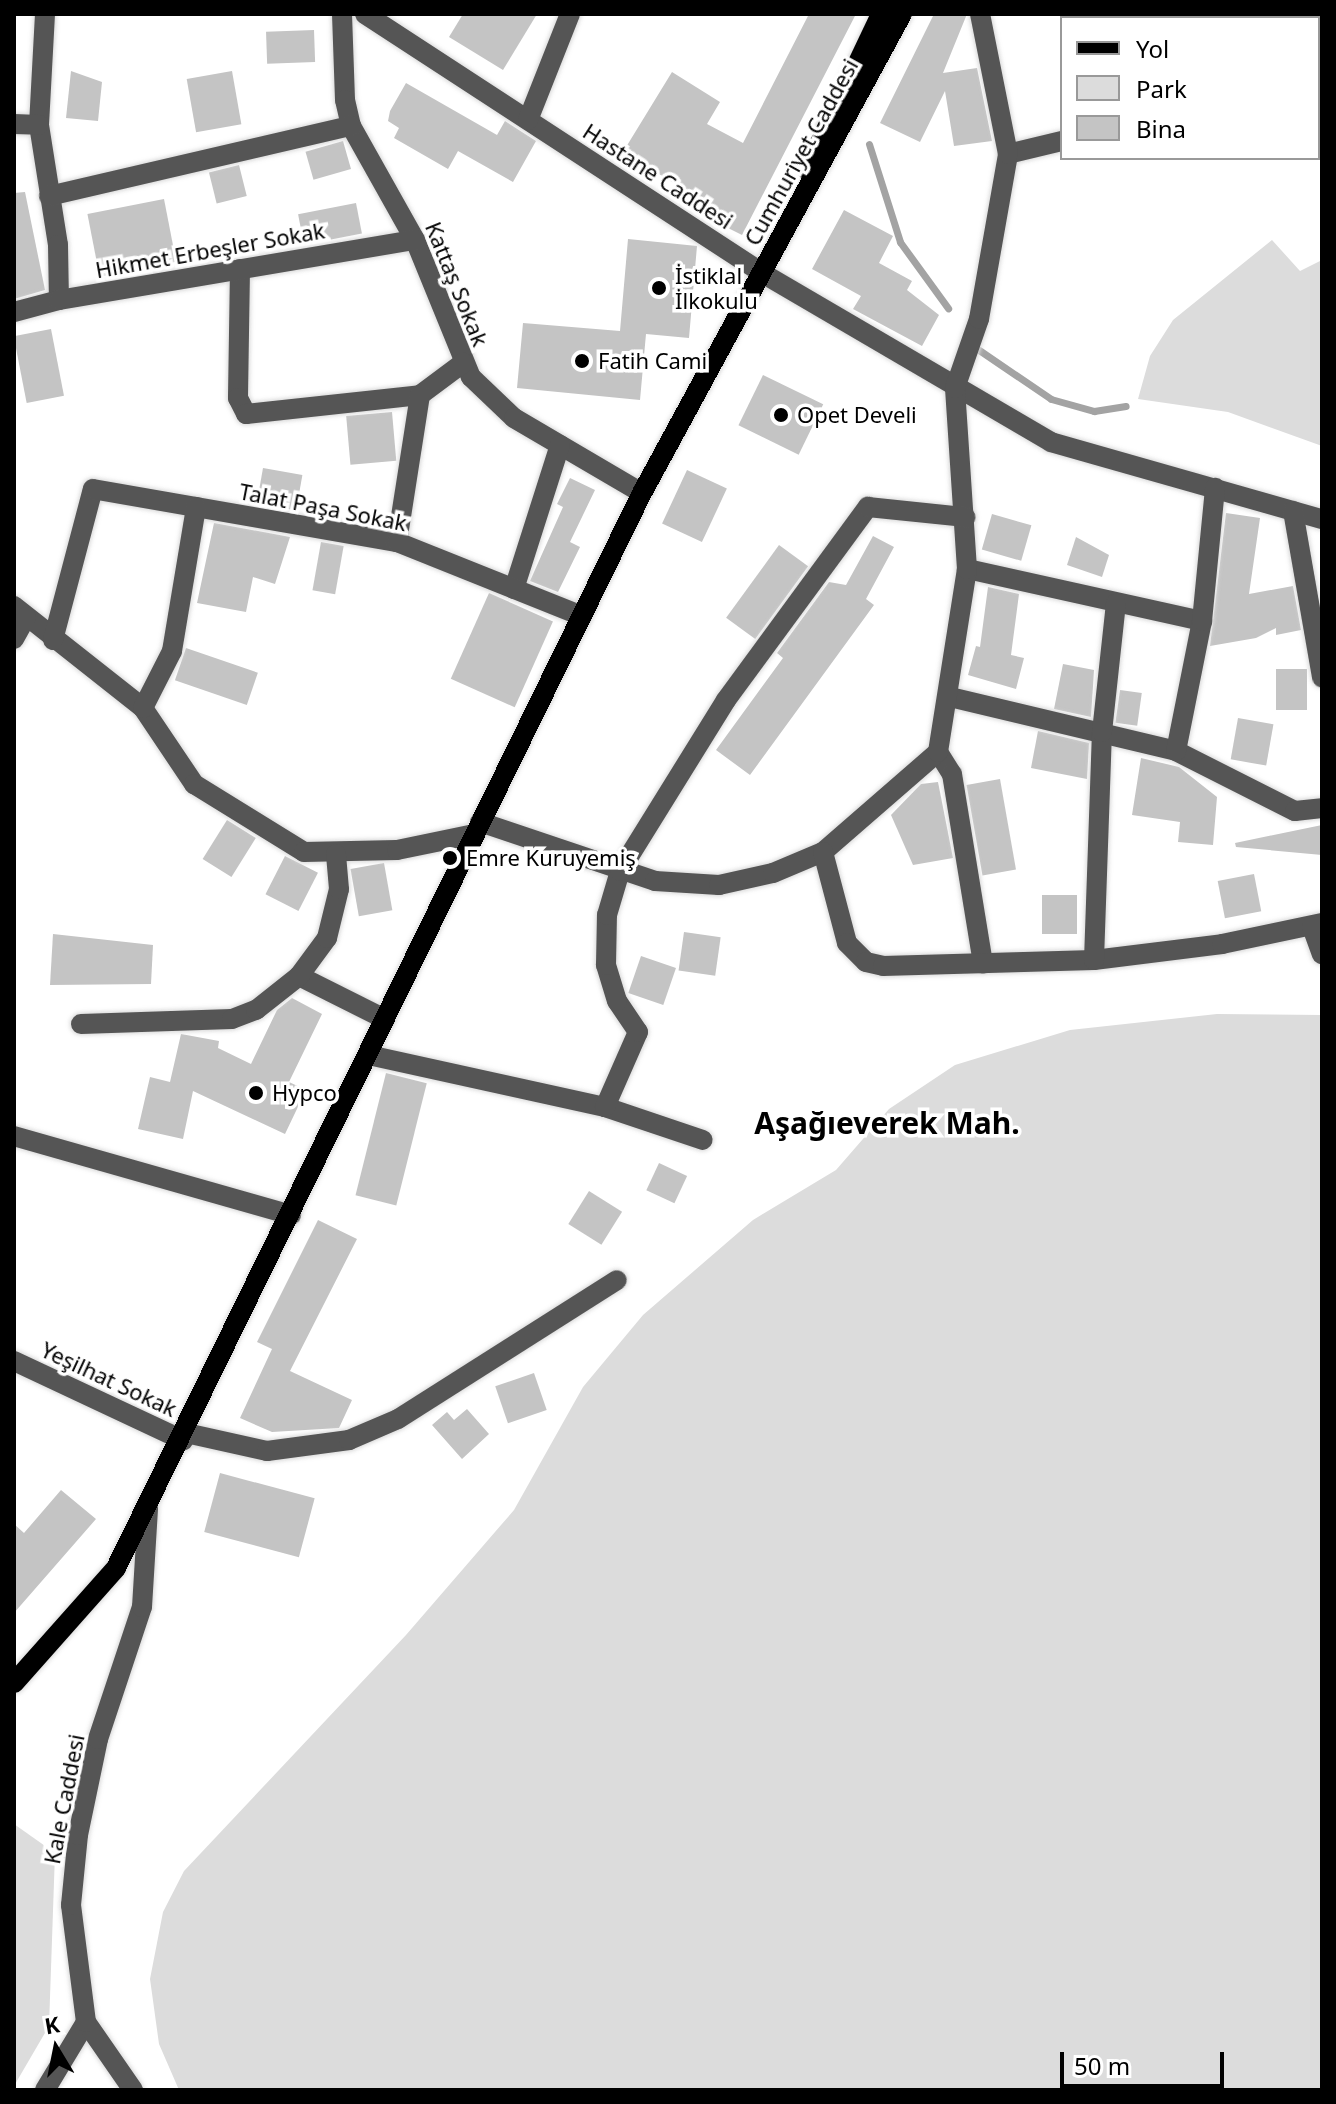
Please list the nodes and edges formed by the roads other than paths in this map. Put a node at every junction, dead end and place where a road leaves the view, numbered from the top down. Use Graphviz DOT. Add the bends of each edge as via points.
graph roads {
  1 [pos="45,14"];
  2 [pos="342,14"];
  3 [pos="365,14"];
  4 [pos="570,14"];
  5 [pos="881,14"];
  6 [pos="902,14"];
  7 [pos="980,14"];
  8 [pos="528,120"];
  9 [pos="14,124"];
  10 [pos="39,125"];
  11 [pos="351,126"];
  12 [pos="1060,141"];
  13 [pos="1008,154"];
  14 [pos="49,196"];
  15 [pos="415,240"];
  16 [pos="240,269"];
  17 [pos="762,273"];
  18 [pos="59,300"];
  19 [pos="14,312"];
  20 [pos="463,363"];
  21 [pos="955,388"];
  22 [pos="420,395"];
  23 [pos="560,445"];
  24 [pos="1215,488"];
  25 [pos="642,493"];
  26 [pos="196,507"];
  27 [pos="1293,511"];
  28 [pos="965,517"];
  29 [pos="1322,519"];
  30 [pos="397,542"];
  31 [pos="967,569"];
  32 [pos="514,589"];
  33 [pos="1116,604"];
  34 [pos="20,612"];
  35 [pos="582,616"];
  36 [pos="1202,621"];
  37 [pos="14,639"];
  38 [pos="53,640"];
  39 [pos="1322,678"];
  40 [pos="950,697"];
  41 [pos="143,708"];
  42 [pos="1102,732"];
  43 [pos="1176,751"];
  44 [pos="938,752"];
  45 [pos="1322,808"];
  46 [pos="477,828"];
  47 [pos="823,852"];
  48 [pos="336,854"];
  49 [pos="620,871"];
  50 [pos="1317,925"];
  51 [pos="1322,954"];
  52 [pos="1094,960"];
  53 [pos="983,963"];
  54 [pos="299,976"];
  55 [pos="385,1019"];
  56 [pos="81,1024"];
  57 [pos="368,1055"];
  58 [pos="605,1107"];
  59 [pos="14,1136"];
  60 [pos="703,1140"];
  61 [pos="291,1215"];
  62 [pos="617,1280"];
  63 [pos="14,1361"];
  64 [pos="185,1436"];
  65 [pos="148,1508"];
  66 [pos="14,1683"];
  67 [pos="86,2022"];
  68 [pos="45,2090"];
  69 [pos="133,2090"];
  1 -- 10 [label="street"];
  2 -- 11 [label="street, Kattaş Sokak" via="344,89"];
  3 -- 8 [label="street, Hastane Caddesi"];
  4 -- 8 [label="street"];
  5 -- 17 [label="main road, Cumhuriyet Caddesi"];
  6 -- 17 [label="main road, Cumhuriyet Caddesi"];
  7 -- 13 [label="street"];
  8 -- 17 [label="street, Hastane Caddesi"];
  9 -- 10 [label="street"];
  10 -- 14 [label="street"];
  11 -- 14 [label="street"];
  11 -- 15 [label="street, Kattaş Sokak"];
  12 -- 13 [label="street"];
  13 -- 21 [label="street" via="979,319"];
  14 -- 18 [label="street"];
  15 -- 16 [label="street, Hikmet Erbeşler Sokak"];
  15 -- 20 [label="street, Kattaş Sokak"];
  16 -- 18 [label="street, Hikmet Erbeşler Sokak"];
  16 -- 22 [label="street" via="238,398 246,414"];
  17 -- 21 [label="street, Hastane Caddesi"];
  17 -- 25 [label="main road"];
  18 -- 19 [label="street, Hikmet Erbeşler Sokak"];
  20 -- 22 [label="street"];
  20 -- 23 [label="street, Kattaş Sokak" via="498,406"];
  21 -- 24 [label="street, Hastane Caddesi" via="1051,442"];
  21 -- 28 [label="street"];
  22 -- 30 [label="street"];
  23 -- 25 [label="street, Kattaş Sokak"];
  23 -- 32 [label="street"];
  24 -- 27 [label="street, Hastane Caddesi"];
  24 -- 36 [label="street"];
  25 -- 35 [label="main road"];
  26 -- 30 [label="street, Talat Paşa Sokak"];
  26 -- 38 [label="street, Talat Paşa Sokak" via="93,489"];
  26 -- 41 [label="street" via="172,651"];
  27 -- 29 [label="street, Hastane Caddesi"];
  27 -- 39 [label="street"];
  28 -- 31 [label="street"];
  28 -- 49 [label="street" via="868,507 726,700"];
  30 -- 32 [label="street, Talat Paşa Sokak"];
  31 -- 33 [label="street"];
  31 -- 40 [label="street"];
  32 -- 35 [label="street, Talat Paşa Sokak"];
  33 -- 36 [label="street"];
  33 -- 42 [label="street"];
  34 -- 37 [label="street"];
  34 -- 38 [label="street"];
  35 -- 46 [label="main road"];
  36 -- 43 [label="street"];
  38 -- 41 [label="street"];
  40 -- 42 [label="street"];
  40 -- 44 [label="street"];
  41 -- 48 [label="street" via="194,784 304,852"];
  42 -- 43 [label="street"];
  42 -- 52 [label="street"];
  43 -- 45 [label="street" via="1295,811"];
  44 -- 47 [label="street"];
  44 -- 53 [label="street" via="952,774"];
  46 -- 48 [label="street" via="397,850"];
  46 -- 49 [label="street"];
  46 -- 55 [label="main road"];
  47 -- 49 [label="street" via="781,871 719,885 674,885"];
  47 -- 53 [label="street" via="847,943 855,955 883,966"];
  48 -- 54 [label="street" via="339,889 333,923"];
  49 -- 58 [label="street" via="607,915 606,965 617,1001 638,1032"];
  50 -- 51 [label="street"];
  50 -- 52 [label="street"];
  52 -- 53 [label="street"];
  54 -- 55 [label="street"];
  54 -- 56 [label="street" via="256,1010 232,1019"];
  55 -- 57 [label="main road"];
  57 -- 58 [label="street"];
  57 -- 61 [label="main road"];
  58 -- 60 [label="street"];
  59 -- 61 [label="street"];
  61 -- 64 [label="main road"];
  62 -- 64 [label="street, Yeşilhat Sokak" via="398,1419 349,1440 267,1451"];
  63 -- 64 [label="street, Yeşilhat Sokak"];
  64 -- 65 [label="main road"];
  65 -- 66 [label="main road" via="116,1568"];
  65 -- 67 [label="street, Kale Caddesi" via="142,1607 98,1739 74,1870 72,1940"];
  67 -- 68 [label="street"];
  67 -- 69 [label="street, Kale Caddesi"];
}
